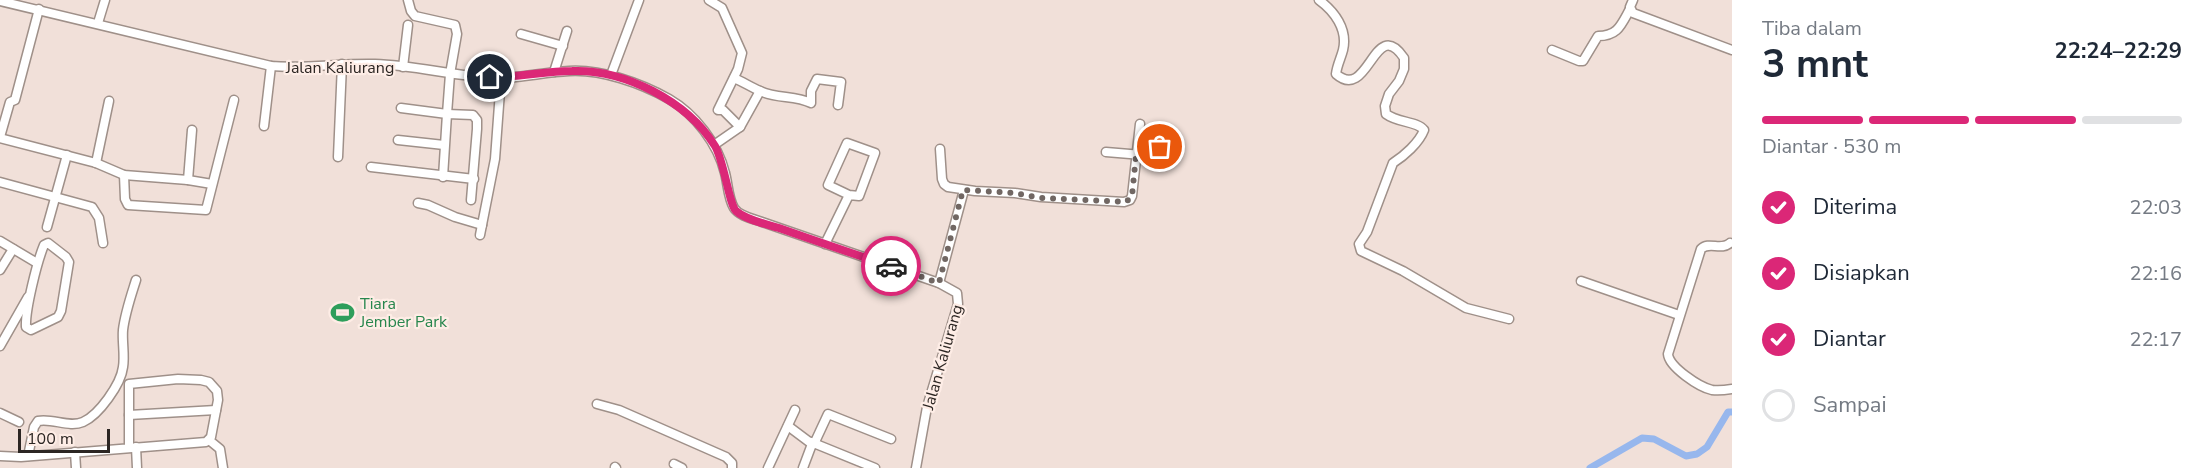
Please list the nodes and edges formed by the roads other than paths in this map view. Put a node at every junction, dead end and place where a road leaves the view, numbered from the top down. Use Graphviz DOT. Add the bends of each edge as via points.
graph roads {
  1 [pos="105,0"];
  2 [pos="408,0"];
  3 [pos="639,0"];
  4 [pos="710,0"];
  5 [pos="1319,0"];
  6 [pos="3,1"];
  7 [pos="1632,4"];
  8 [pos="39,9"];
  9 [pos="98,23"];
  10 [pos="408,25"];
  11 [pos="567,31"];
  12 [pos="521,34"];
  13 [pos="563,46"];
  14 [pos="1552,50"];
  15 [pos="1732,50"];
  16 [pos="342,64"];
  17 [pos="271,66"];
  18 [pos="403,67"];
  19 [pos="554,72"];
  20 [pos="450,74"];
  21 [pos="611,75"];
  22 [pos="501,78"];
  23 [pos="734,78"];
  24 [pos="760,91"];
  25 [pos="234,100"];
  26 [pos="109,101"];
  27 [pos="838,105"];
  28 [pos="401,108"];
  29 [pos="447,114"];
  30 [pos="1140,124"];
  31 [pos="264,126"];
  32 [pos="740,127"];
  33 [pos="192,130"];
  34 [pos="0,137"];
  35 [pos="398,140"];
  36 [pos="444,145"];
  37 [pos="714,146"];
  38 [pos="1160,147"];
  39 [pos="940,149"];
  40 [pos="1106,152"];
  41 [pos="67,155"];
  42 [pos="1136,155"];
  43 [pos="338,157"];
  44 [pos="96,164"];
  45 [pos="371,167"];
  46 [pos="124,175"];
  47 [pos="443,177"];
  48 [pos="474,179"];
  49 [pos="188,180"];
  50 [pos="0,182"];
  51 [pos="212,184"];
  52 [pos="963,190"];
  53 [pos="849,195"];
  54 [pos="55,196"];
  55 [pos="471,200"];
  56 [pos="418,203"];
  57 [pos="482,225"];
  58 [pos="47,227"];
  59 [pos="480,235"];
  60 [pos="0,241"];
  61 [pos="1731,242"];
  62 [pos="103,243"];
  63 [pos="825,244"];
  64 [pos="13,249"];
  65 [pos="34,262"];
  66 [pos="0,270"];
  67 [pos="136,280"];
  68 [pos="1581,280"];
  69 [pos="939,283"];
  70 [pos="33,287"];
  71 [pos="1679,315"];
  72 [pos="1509,319"];
  73 [pos="0,346"];
  74 [pos="1732,389"];
  75 [pos="597,404"];
  76 [pos="216,410"];
  77 [pos="795,410"];
  78 [pos="0,413"];
  79 [pos="129,415"];
  80 [pos="19,422"];
  81 [pos="788,426"];
  82 [pos="891,439"];
  83 [pos="209,440"];
  84 [pos="812,443"];
  85 [pos="132,447"];
  86 [pos="75,452"];
  87 [pos="0,456"];
  88 [pos="28,456"];
  89 [pos="76,468"];
  90 [pos="137,468"];
  91 [pos="223,468"];
  92 [pos="732,468"];
  93 [pos="768,468"];
  94 [pos="802,468"];
  95 [pos="875,468"];
  96 [pos="916,468"];
  1 -- 9 [label="street"];
  2 -- 20 [label="street" via="418,17 456,26"];
  3 -- 21 [label="street"];
  4 -- 23 [label="street" via="722,8 741,49 742,58"];
  5 -- 72 [label="street" via="1333,10 1342,30 1343,50 1336,74 1352,81 1380,48 1395,48 1404,58 1404,69 1384,106 1386,114 1424,130 1402,158 1393,163 1359,244 1361,251 1466,308"];
  6 -- 8 [label="street, Jalan Kaliurang"];
  7 -- 14 [label="street" via="1614,32 1595,39 1582,60"];
  7 -- 15 [label="street" via="1633,13"];
  8 -- 9 [label="street, Jalan Kaliurang"];
  8 -- 34 [label="street" via="16,97 10,102"];
  9 -- 17 [label="street, Jalan Kaliurang"];
  10 -- 18 [label="street"];
  11 -- 13 [label="street"];
  12 -- 13 [label="street"];
  13 -- 19 [label="street"];
  16 -- 17 [label="street, Jalan Kaliurang"];
  16 -- 18 [label="street, Jalan Kaliurang"];
  16 -- 43 [label="street"];
  17 -- 31 [label="street"];
  18 -- 20 [label="street, Jalan Kaliurang"];
  19 -- 21 [label="street, Jalan Kaliurang"];
  19 -- 22 [label="street, Jalan Kaliurang"];
  20 -- 22 [label="street, Jalan Kaliurang"];
  20 -- 29 [label="street"];
  21 -- 37 [label="street, Jalan Kaliurang" via="669,99 694,119"];
  22 -- 57 [label="street" via="495,159"];
  23 -- 24 [label="street"];
  23 -- 32 [label="street" via="718,110 723,110"];
  24 -- 27 [label="street" via="800,97 811,103 817,79 832,80 841,82"];
  24 -- 32 [label="street"];
  25 -- 51 [label="street"];
  26 -- 44 [label="street"];
  28 -- 29 [label="street"];
  29 -- 36 [label="street"];
  29 -- 48 [label="street" via="476,117"];
  30 -- 42 [label="street"];
  32 -- 37 [label="street"];
  33 -- 49 [label="street"];
  34 -- 41 [label="street"];
  35 -- 36 [label="street"];
  36 -- 47 [label="street"];
  37 -- 63 [label="street, Jalan Kaliurang" via="736,210"];
  38 -- 42 [label="street" via="1157,156"];
  39 -- 52 [label="street" via="943,183"];
  40 -- 42 [label="street"];
  41 -- 44 [label="street"];
  41 -- 54 [label="street"];
  42 -- 52 [label="street" via="1132,196 1126,202"];
  44 -- 46 [label="street"];
  45 -- 47 [label="street"];
  46 -- 49 [label="street"];
  46 -- 51 [label="street" via="125,202 130,206 205,211"];
  47 -- 48 [label="street"];
  48 -- 55 [label="street"];
  49 -- 51 [label="street"];
  50 -- 54 [label="street"];
  52 -- 69 [label="street"];
  53 -- 53 [label="street" via="859,196 874,153 847,143 828,185"];
  53 -- 63 [label="street"];
  54 -- 58 [label="street"];
  54 -- 62 [label="street" via="95,209"];
  56 -- 57 [label="street"];
  57 -- 59 [label="street"];
  60 -- 64 [label="street"];
  61 -- 71 [label="street" via="1725,247 1701,249"];
  63 -- 69 [label="street, Jalan Kaliurang"];
  64 -- 65 [label="street"];
  64 -- 66 [label="street"];
  65 -- 70 [label="street"];
  65 -- 70 [label="street" via="48,243 66,257 69,266 58,317 31,330 26,325"];
  67 -- 88 [label="street" via="123,329 123,367 117,385 85,422 38,421"];
  68 -- 71 [label="street"];
  69 -- 96 [label="street, Jalan Kaliurang" via="955,291 959,301 927,407"];
  70 -- 73 [label="street"];
  71 -- 74 [label="street" via="1668,354 1670,362 1703,387"];
  75 -- 92 [label="street" via="726,457"];
  76 -- 79 [label="street"];
  76 -- 79 [label="street" via="217,392 209,382 172,379 129,384"];
  76 -- 83 [label="street"];
  77 -- 81 [label="street"];
  78 -- 80 [label="street"];
  79 -- 85 [label="street"];
  81 -- 84 [label="street"];
  81 -- 93 [label="street"];
  82 -- 84 [label="street" via="828,414"];
  83 -- 85 [label="street"];
  83 -- 91 [label="street" via="220,449"];
  84 -- 94 [label="street"];
  84 -- 95 [label="street"];
  85 -- 86 [label="street"];
  85 -- 90 [label="street"];
  86 -- 88 [label="street"];
  86 -- 89 [label="street"];
  87 -- 88 [label="street"];
}
